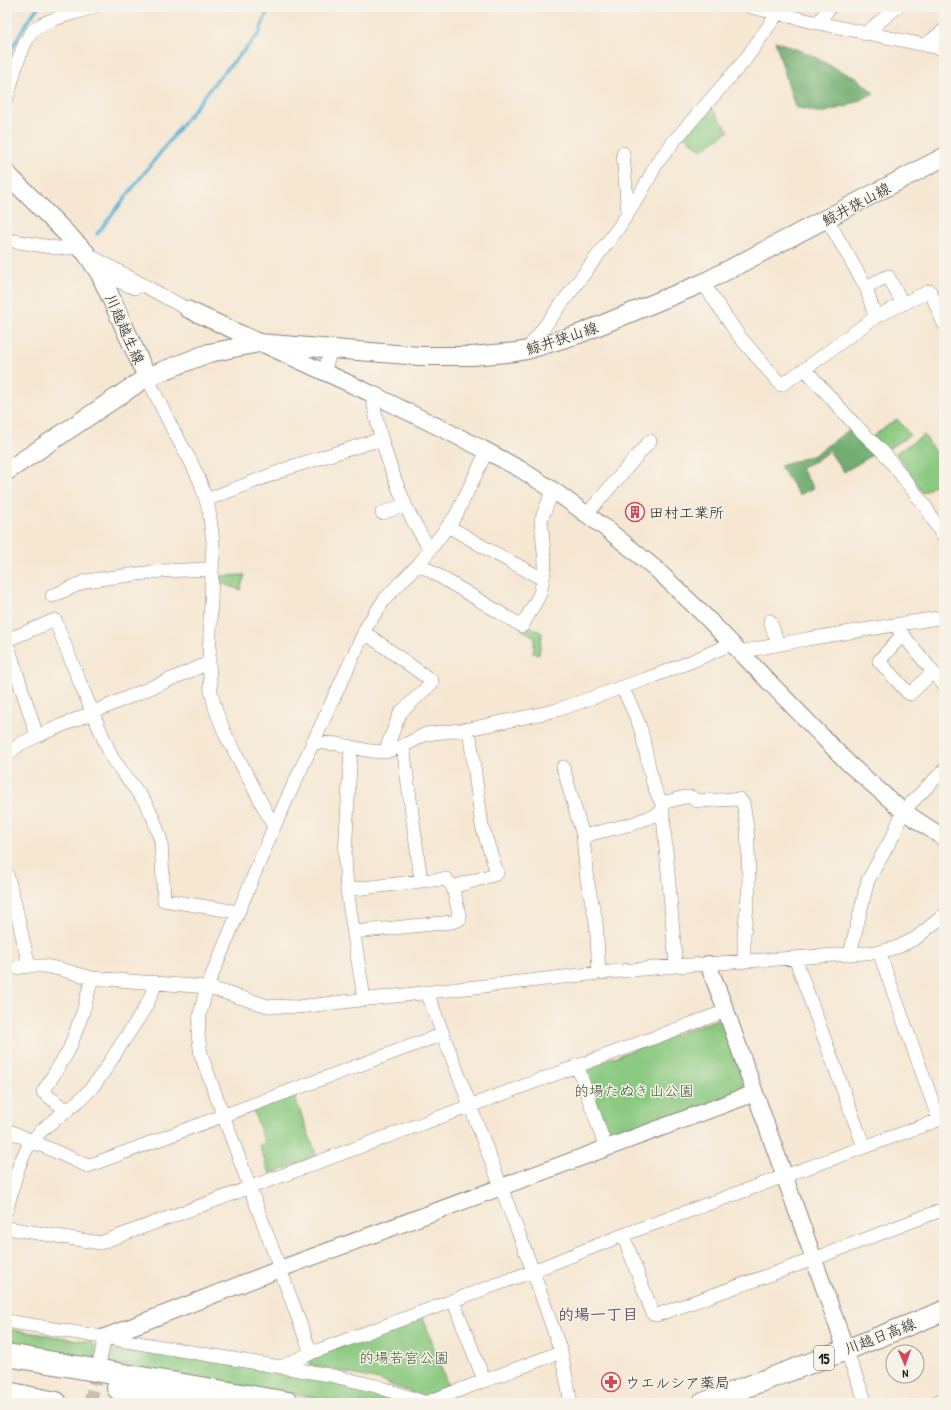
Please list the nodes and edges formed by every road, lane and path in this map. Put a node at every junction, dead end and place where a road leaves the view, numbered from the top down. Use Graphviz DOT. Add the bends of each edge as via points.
graph roads {
  1 [pos="93,7"];
  2 [pos="751,7"];
  3 [pos="830,7"];
  4 [pos="897,7"];
  5 [pos="773,11"];
  6 [pos="818,23"];
  7 [pos="944,30"];
  8 [pos="864,34"];
  9 [pos="925,45"];
  10 [pos="944,50"];
  11 [pos="7,98"];
  12 [pos="623,153"];
  13 [pos="944,157"];
  14 [pos="7,174"];
  15 [pos="628,213"];
  16 [pos="827,219"];
  17 [pos="7,240"];
  18 [pos="82,250"];
  19 [pos="100,274"];
  20 [pos="703,284"];
  21 [pos="866,287"];
  22 [pos="903,304"];
  23 [pos="187,309"];
  24 [pos="875,317"];
  25 [pos="944,324"];
  26 [pos="259,342"];
  27 [pos="332,348"];
  28 [pos="527,350"];
  29 [pos="805,369"];
  30 [pos="324,373"];
  31 [pos="147,377"];
  32 [pos="372,394"];
  33 [pos="381,439"];
  34 [pos="650,442"];
  35 [pos="488,451"];
  36 [pos="7,471"];
  37 [pos="553,490"];
  38 [pos="206,500"];
  39 [pos="405,505"];
  40 [pos="382,513"];
  41 [pos="586,514"];
  42 [pos="448,526"];
  43 [pos="944,538"];
  44 [pos="430,550"];
  45 [pos="419,564"];
  46 [pos="212,569"];
  47 [pos="543,579"];
  48 [pos="52,596"];
  49 [pos="944,617"];
  50 [pos="770,621"];
  51 [pos="899,630"];
  52 [pos="364,632"];
  53 [pos="7,641"];
  54 [pos="778,644"];
  55 [pos="736,648"];
  56 [pos="210,663"];
  57 [pos="933,672"];
  58 [pos="944,685"];
  59 [pos="622,687"];
  60 [pos="93,712"];
  61 [pos="469,729"];
  62 [pos="37,736"];
  63 [pos="312,742"];
  64 [pos="403,746"];
  65 [pos="351,747"];
  66 [pos="385,752"];
  67 [pos="7,755"];
  68 [pos="562,767"];
  69 [pos="944,770"];
  70 [pos="662,808"];
  71 [pos="902,811"];
  72 [pos="274,827"];
  73 [pos="583,836"];
  74 [pos="944,838"];
  75 [pos="7,874"];
  76 [pos="421,881"];
  77 [pos="453,887"];
  78 [pos="346,890"];
  79 [pos="238,912"];
  80 [pos="944,915"];
  81 [pos="354,932"];
  82 [pos="879,952"];
  83 [pos="850,954"];
  84 [pos="795,958"];
  85 [pos="744,962"];
  86 [pos="708,964"];
  87 [pos="28,966"];
  88 [pos="676,966"];
  89 [pos="7,969"];
  90 [pos="598,973"];
  91 [pos="92,978"];
  92 [pos="155,982"];
  93 [pos="206,987"];
  94 [pos="428,992"];
  95 [pos="364,999"];
  96 [pos="726,1011"];
  97 [pos="444,1034"];
  98 [pos="577,1065"];
  99 [pos="755,1093"];
  100 [pos="470,1105"];
  101 [pos="68,1111"];
  102 [pos="222,1116"];
  103 [pos="941,1119"];
  104 [pos="7,1130"];
  105 [pos="32,1141"];
  106 [pos="864,1147"];
  107 [pos="606,1148"];
  108 [pos="785,1176"];
  109 [pos="249,1187"];
  110 [pos="501,1187"];
  111 [pos="7,1209"];
  112 [pos="944,1209"];
  113 [pos="7,1228"];
  114 [pos="623,1235"];
  115 [pos="814,1259"];
  116 [pos="280,1268"];
  117 [pos="533,1271"];
  118 [pos="453,1300"];
  119 [pos="944,1311"];
  120 [pos="7,1321"];
  121 [pos="105,1337"];
  122 [pos="846,1350"];
  123 [pos="561,1352"];
  124 [pos="311,1353"];
  125 [pos="7,1355"];
  126 [pos="100,1360"];
  127 [pos="7,1365"];
  128 [pos="281,1367"];
  129 [pos="484,1380"];
  130 [pos="7,1393"];
  131 [pos="944,1399"];
  132 [pos="56,1403"];
  133 [pos="187,1403"];
  134 [pos="288,1403"];
  135 [pos="426,1403"];
  136 [pos="571,1403"];
  137 [pos="703,1403"];
  138 [pos="866,1403"];
  139 [pos="935,1403"];
  1 -- 11 [label="street" via="45,23 30,34 23,47"];
  2 -- 5 [label="street"];
  3 -- 6 [label="street"];
  4 -- 8 [label="street"];
  5 -- 6 [label="street"];
  5 -- 15 [label="street" via="745,60 657,163"];
  6 -- 8 [label="street"];
  7 -- 9 [label="street"];
  8 -- 9 [label="street"];
  9 -- 10 [label="street"];
  12 -- 15 [label="street"];
  13 -- 16 [label="main road, 鯨井狭山線"];
  14 -- 18 [label="main road, 川越越生線"];
  15 -- 28 [label="street"];
  16 -- 20 [label="main road, 鯨井狭山線"];
  16 -- 21 [label="street"];
  17 -- 18 [label="street"];
  18 -- 19 [label="main road, 川越越生線"];
  18 -- 23 [label="street"];
  19 -- 23 [label="street"];
  19 -- 31 [label="main road, 川越越生線"];
  20 -- 28 [label="main road, 鯨井狭山線" via="579,334"];
  20 -- 29 [label="street" via="740,336 781,385"];
  21 -- 22 [label="street" via="888,276"];
  21 -- 24 [label="street"];
  22 -- 24 [label="street"];
  22 -- 25 [label="street" via="930,291"];
  23 -- 26 [label="street"];
  24 -- 29 [label="street"];
  26 -- 27 [label="main road, 鯨井狭山線"];
  26 -- 30 [label="street"];
  26 -- 31 [label="main road, 鯨井狭山線" via="209,352"];
  27 -- 28 [label="main road, 鯨井狭山線" via="420,356 472,356"];
  27 -- 30 [label="street"];
  29 -- 43 [label="street" via="884,454 925,506"];
  30 -- 32 [label="street"];
  31 -- 36 [label="main road, 川越越生線"];
  31 -- 38 [label="street" via="191,462"];
  32 -- 33 [label="street"];
  32 -- 35 [label="street"];
  33 -- 38 [label="street" via="294,466"];
  33 -- 39 [label="street"];
  34 -- 41 [label="street"];
  35 -- 37 [label="street"];
  35 -- 42 [label="street"];
  37 -- 41 [label="street"];
  37 -- 47 [label="street" via="541,520 545,563"];
  38 -- 46 [label="street" via="212,527"];
  39 -- 40 [label="street"];
  39 -- 44 [label="street"];
  41 -- 55 [label="street" via="656,569"];
  42 -- 44 [label="street"];
  42 -- 47 [label="street"];
  44 -- 45 [label="street"];
  45 -- 47 [label="street" via="522,626 540,594"];
  45 -- 52 [label="street" via="384,600"];
  46 -- 48 [label="street" via="161,571 86,581"];
  46 -- 56 [label="street"];
  49 -- 51 [label="street"];
  50 -- 54 [label="street"];
  51 -- 54 [label="street"];
  51 -- 57 [label="street"];
  51 -- 57 [label="street" via="879,661 910,694"];
  52 -- 63 [label="street"];
  52 -- 66 [label="street" via="432,681 400,714"];
  53 -- 60 [label="street" via="55,620"];
  53 -- 62 [label="street"];
  54 -- 55 [label="street"];
  55 -- 59 [label="street"];
  55 -- 71 [label="street" via="849,764"];
  56 -- 60 [label="street"];
  56 -- 72 [label="street" via="211,692 220,722"];
  57 -- 58 [label="street"];
  59 -- 61 [label="street" via="557,710"];
  59 -- 70 [label="street" via="640,727"];
  60 -- 62 [label="street"];
  60 -- 79 [label="street" via="112,758 150,810 156,823 162,841 164,900"];
  61 -- 64 [label="street" via="426,734"];
  61 -- 77 [label="street" via="482,826 496,874"];
  62 -- 67 [label="street" via="20,744"];
  63 -- 65 [label="street"];
  63 -- 72 [label="street"];
  64 -- 66 [label="street"];
  64 -- 76 [label="street"];
  65 -- 66 [label="street"];
  65 -- 78 [label="street" via="345,855"];
  68 -- 73 [label="street"];
  69 -- 71 [label="street"];
  70 -- 73 [label="street" via="632,824"];
  70 -- 85 [label="street" via="685,797 697,801 739,799 743,803 747,826 749,886"];
  70 -- 88 [label="street"];
  71 -- 74 [label="street"];
  71 -- 83 [label="street" via="892,836 868,880"];
  72 -- 79 [label="street"];
  73 -- 90 [label="street" via="587,880 596,921"];
  75 -- 87 [label="street"];
  76 -- 77 [label="street" via="446,879"];
  76 -- 78 [label="street"];
  77 -- 81 [label="street" via="460,918 452,922"];
  78 -- 81 [label="street"];
  79 -- 93 [label="street"];
  80 -- 82 [label="street" via="916,938 898,947"];
  81 -- 95 [label="street"];
  82 -- 83 [label="street"];
  82 -- 103 [label="street"];
  83 -- 84 [label="street"];
  84 -- 85 [label="street"];
  84 -- 106 [label="street"];
  85 -- 86 [label="street"];
  86 -- 88 [label="street"];
  86 -- 96 [label="street"];
  87 -- 89 [label="street"];
  87 -- 91 [label="street" via="60,969"];
  88 -- 90 [label="street"];
  90 -- 94 [label="street"];
  91 -- 92 [label="street"];
  91 -- 101 [label="street" via="69,1050 43,1092"];
  92 -- 93 [label="street"];
  92 -- 101 [label="street" via="153,992 103,1073 85,1096"];
  93 -- 95 [label="street" via="268,1006 298,1007"];
  93 -- 102 [label="street" via="198,1034 201,1054"];
  94 -- 95 [label="street"];
  94 -- 97 [label="street"];
  96 -- 98 [label="street"];
  96 -- 99 [label="street"];
  97 -- 100 [label="street"];
  97 -- 102 [label="street"];
  98 -- 100 [label="street"];
  98 -- 107 [label="street"];
  99 -- 107 [label="street"];
  99 -- 108 [label="street"];
  100 -- 109 [label="street"];
  100 -- 110 [label="street"];
  101 -- 105 [label="street" via="45,1127"];
  102 -- 105 [label="street" via="88,1166"];
  102 -- 109 [label="street"];
  103 -- 106 [label="street"];
  104 -- 105 [label="street"];
  105 -- 111 [label="street" via="18,1169"];
  106 -- 108 [label="street"];
  107 -- 110 [label="street"];
  108 -- 114 [label="street"];
  108 -- 115 [label="street"];
  109 -- 113 [label="street" via="100,1243"];
  109 -- 116 [label="street"];
  110 -- 116 [label="street"];
  110 -- 117 [label="street"];
  112 -- 115 [label="street"];
  114 -- 115 [label="street" via="653,1314 657,1315"];
  114 -- 117 [label="street"];
  115 -- 122 [label="street"];
  116 -- 121 [label="street"];
  116 -- 124 [label="street"];
  117 -- 118 [label="street"];
  117 -- 123 [label="street"];
  118 -- 124 [label="street"];
  118 -- 129 [label="street"];
  119 -- 122 [label="main road, 川越日高線 / 15"];
  120 -- 121 [label="street"];
  121 -- 126 [label="street"];
  121 -- 128 [label="street"];
  122 -- 137 [label="main road, 川越日高線 / 15"];
  122 -- 138 [label="street"];
  123 -- 129 [label="street"];
  123 -- 136 [label="street"];
  124 -- 128 [label="street"];
  125 -- 134 [label="highway"];
  127 -- 133 [label="highway"];
  128 -- 135 [label="street" via="376,1386"];
  129 -- 135 [label="street"];
  130 -- 132 [label="highway"];
  131 -- 139 [label="street"];
}
